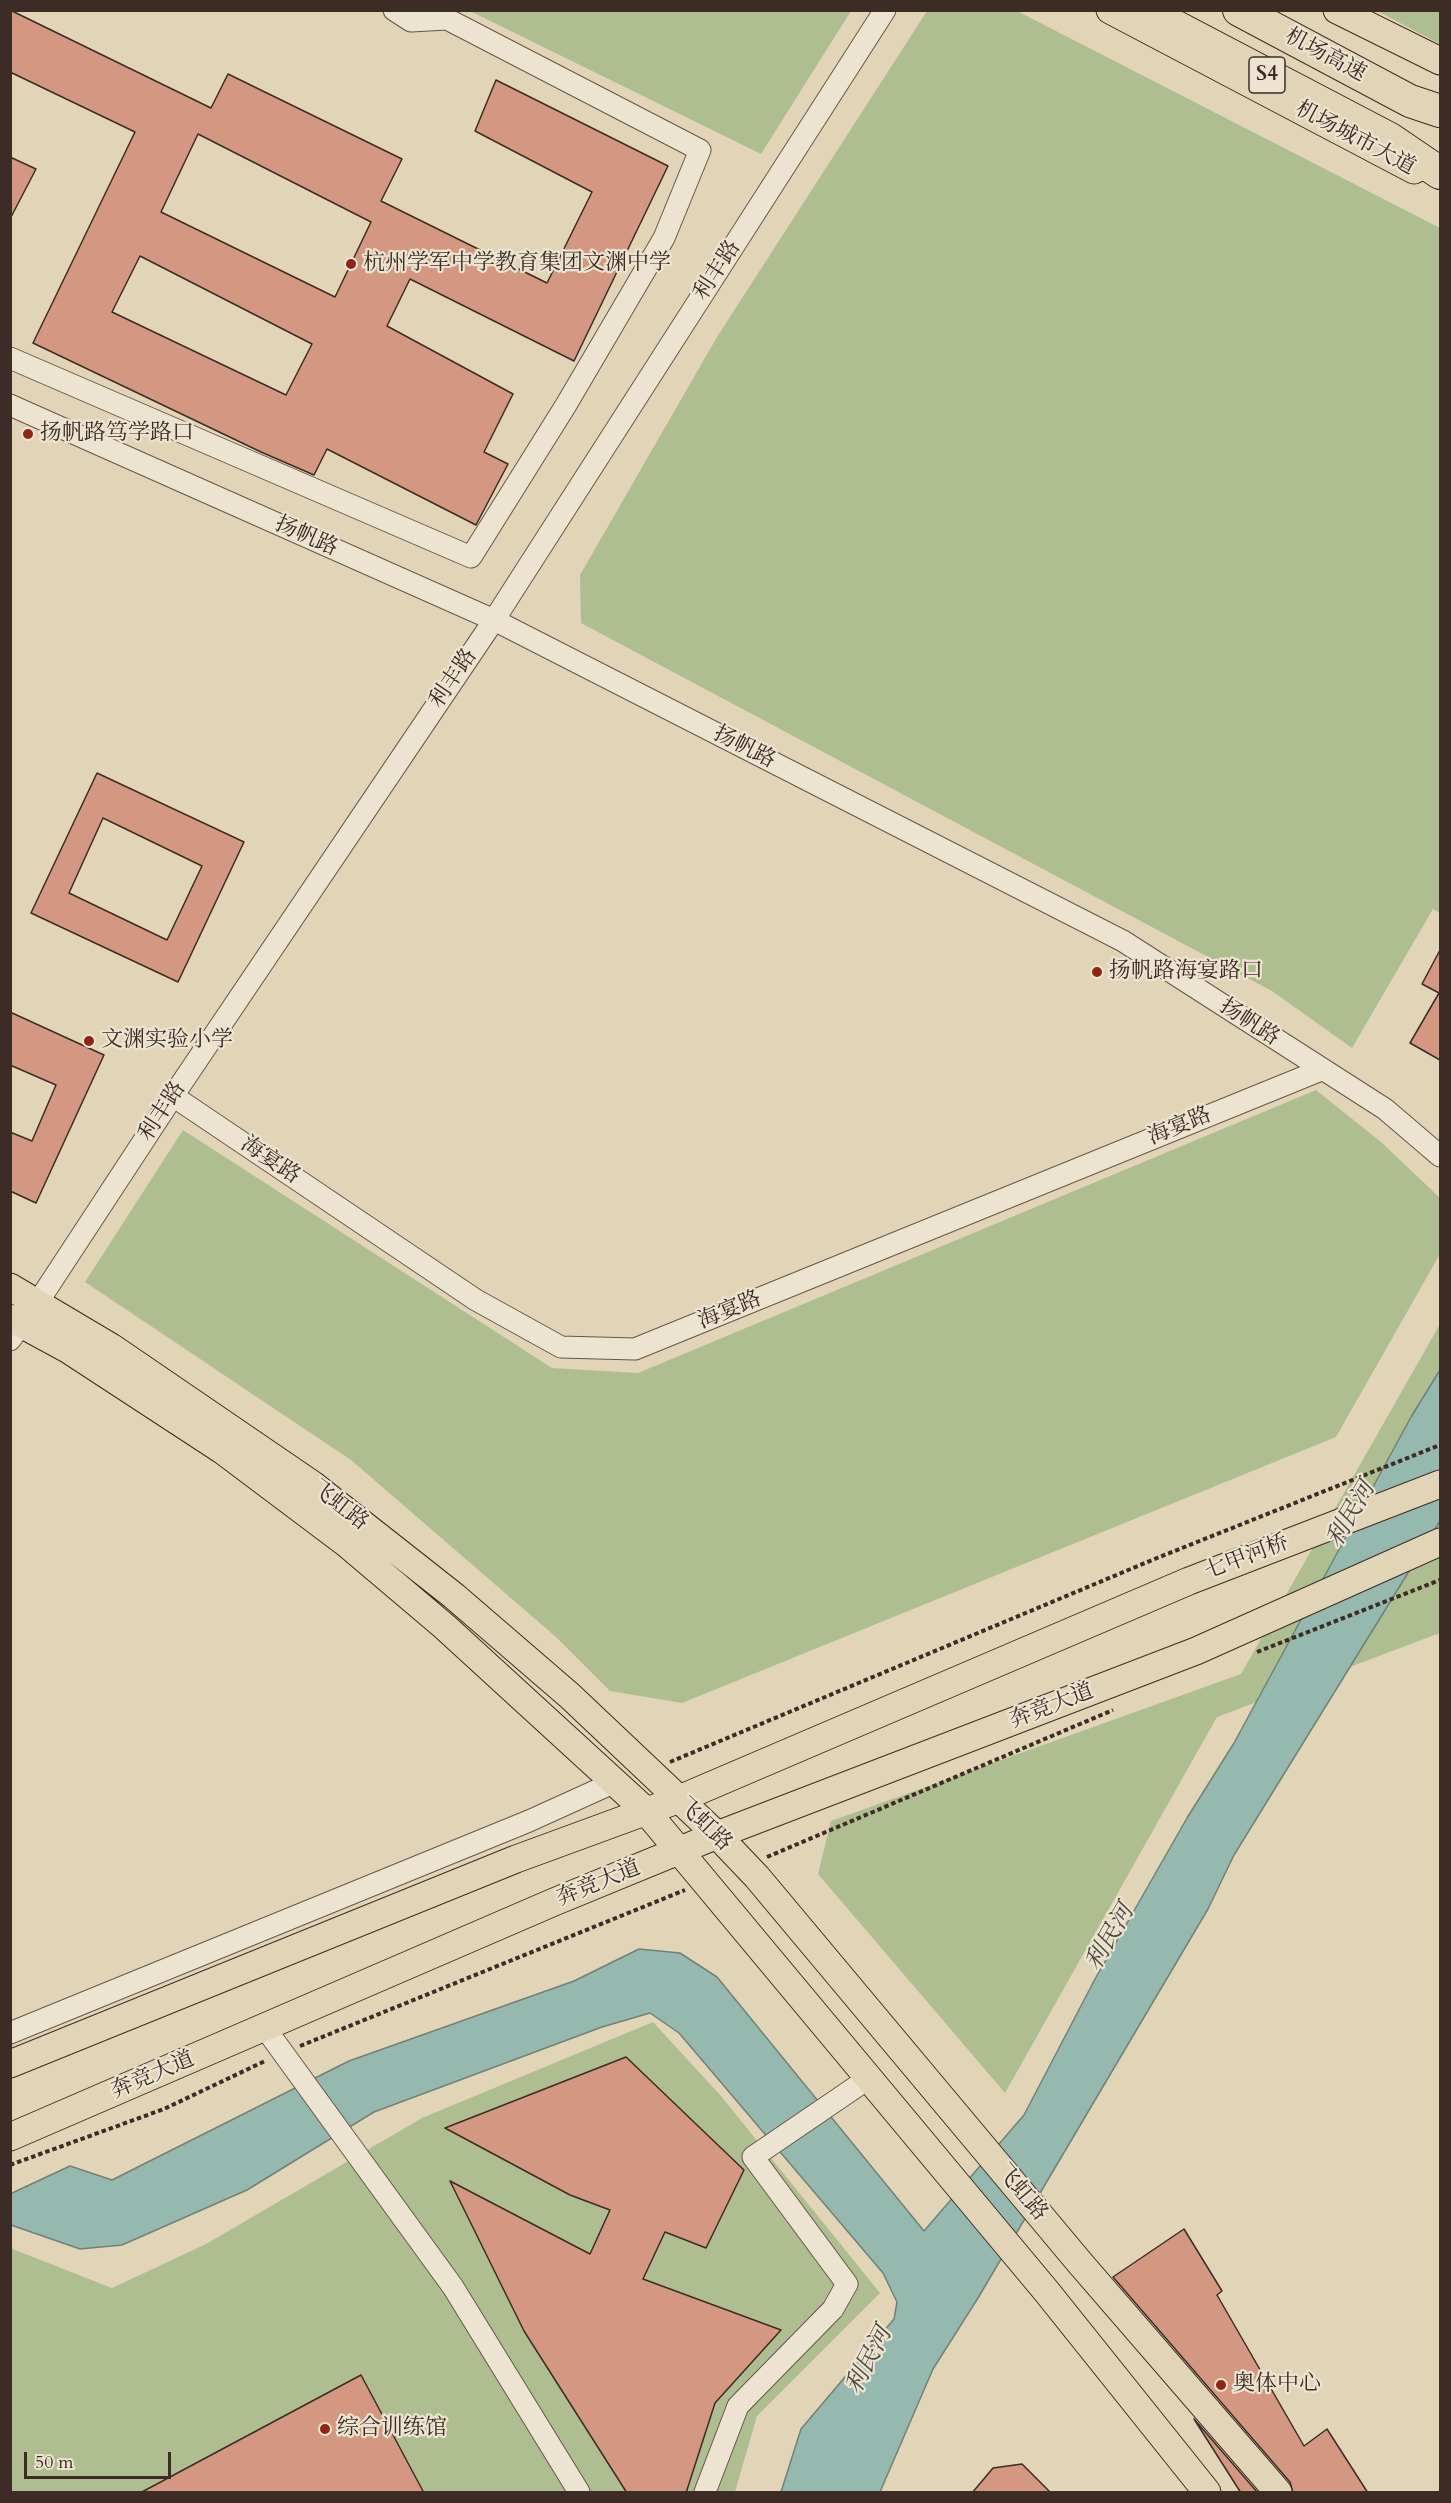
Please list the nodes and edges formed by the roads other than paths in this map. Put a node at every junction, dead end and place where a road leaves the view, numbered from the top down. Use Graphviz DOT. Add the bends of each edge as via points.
graph roads {
  1 [pos="394,10"];
  2 [pos="885,10"];
  3 [pos="1110,10"];
  4 [pos="1144,10"];
  5 [pos="1239,10"];
  6 [pos="1337,10"];
  7 [pos="1440,61"];
  8 [pos="1440,111"];
  9 [pos="1440,172"];
  10 [pos="1440,185"];
  11 [pos="10,358"];
  12 [pos="10,405"];
  13 [pos="494,621"];
  14 [pos="1321,1070"];
  15 [pos="173,1096"];
  16 [pos="1440,1156"];
  17 [pos="10,1287"];
  18 [pos="38,1302"];
  19 [pos="14,1327"];
  20 [pos="1440,1484"];
  21 [pos="1440,1542"];
  22 [pos="615,1782"];
  23 [pos="677,1800"];
  24 [pos="646,1811"];
  25 [pos="717,1835"];
  26 [pos="680,1851"];
  27 [pos="265,2028"];
  28 [pos="10,2033"];
  29 [pos="10,2064"];
  30 [pos="869,2078"];
  31 [pos="10,2137"];
  32 [pos="579,2493"];
  33 [pos="705,2493"];
  34 [pos="1207,2493"];
  35 [pos="1278,2493"];
  1 -- 11 [label="street" via="411,21 447,19 700,150 664,238 471,557"];
  2 -- 13 [label="street, 利丰路"];
  3 -- 10 [label="main road, 机场城市大道"];
  4 -- 9 [label="highway, 机场高速 / S4" via="1390,139"];
  5 -- 8 [label="highway, 机场高速 / S4" via="1410,101"];
  6 -- 7 [label="main road"];
  12 -- 13 [label="street, 扬帆路"];
  13 -- 14 [label="street, 扬帆路" via="1123,941"];
  13 -- 15 [label="street, 利丰路"];
  14 -- 15 [label="street, 海宴路" via="635,1349 561,1347 476,1300"];
  14 -- 16 [label="street, 扬帆路" via="1385,1110"];
  15 -- 18 [label="street, 利丰路"];
  17 -- 18 [label="main road, 飞虹路"];
  18 -- 19 [label="street, 利丰路"];
  18 -- 23 [label="main road, 飞虹路" via="313,1485 454,1596 570,1696"];
  19 -- 22 [label="main road, 飞虹路" via="69,1350 222,1450 346,1544 445,1627"];
  20 -- 23 [label="main road, 七甲河桥" via="1189,1581"];
  21 -- 25 [label="main road, 奔竞大道" via="1196,1651"];
  22 -- 24 [label="main road, 飞虹路"];
  22 -- 28 [label="street" via="529,1821"];
  23 -- 24 [label="main road"];
  23 -- 25 [label="main road, 飞虹路"];
  24 -- 26 [label="main road, 飞虹路"];
  24 -- 29 [label="main road" via="516,1859"];
  25 -- 26 [label="main road, 奔竞大道"];
  25 -- 35 [label="main road, 飞虹路" via="758,1878"];
  26 -- 27 [label="main road, 奔竞大道"];
  26 -- 30 [label="main road, 飞虹路"];
  27 -- 31 [label="main road, 奔竞大道"];
  27 -- 32 [label="street" via="453,2287"];
  30 -- 33 [label="street" via="753,2157 847,2284 833,2309 738,2406"];
  30 -- 34 [label="main road, 飞虹路"];
}
